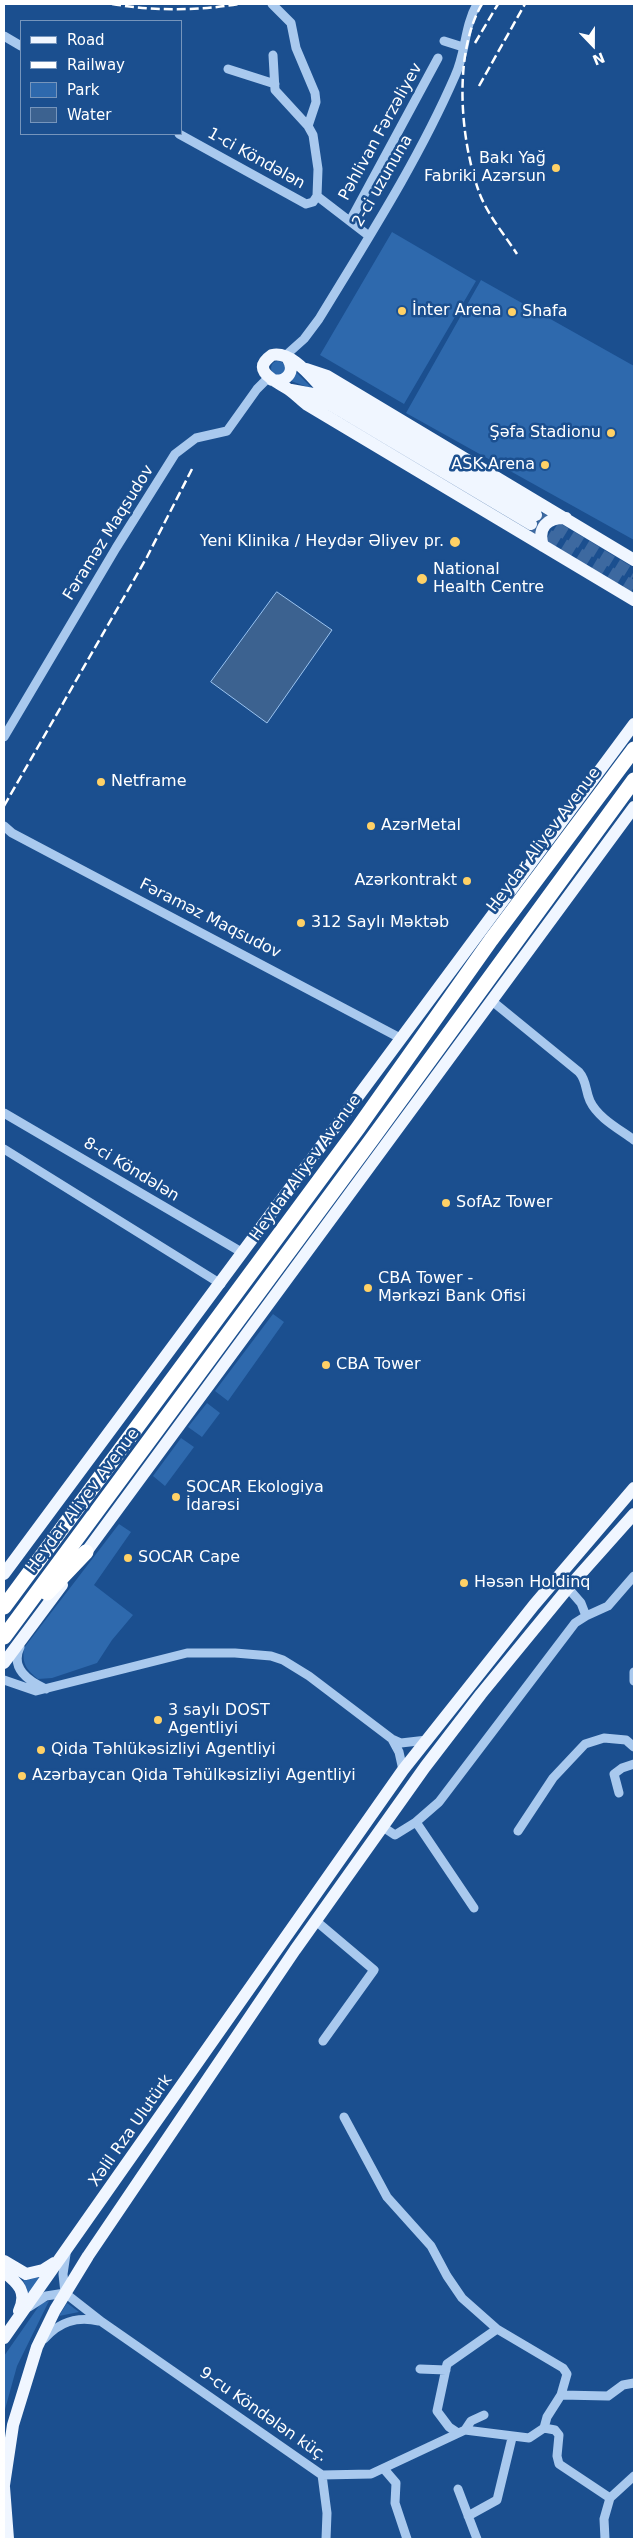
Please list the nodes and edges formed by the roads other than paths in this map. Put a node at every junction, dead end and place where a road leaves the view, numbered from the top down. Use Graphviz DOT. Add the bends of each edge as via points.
graph roads {
  1 [pos="272,4"];
  2 [pos="477,4"];
  3 [pos="4,36"];
  4 [pos="444,41"];
  5 [pos="20,45"];
  6 [pos="463,47"];
  7 [pos="273,55"];
  8 [pos="438,58"];
  9 [pos="228,69"];
  10 [pos="275,84"];
  11 [pos="308,126"];
  12 [pos="181,135"];
  13 [pos="317,196"];
  14 [pos="350,221"];
  15 [pos="369,236"];
  16 [pos="286,358"];
  17 [pos="303,367"];
  18 [pos="270,379"];
  19 [pos="289,389"];
  20 [pos="566,518"];
  21 [pos="543,546"];
  22 [pos="634,560"];
  23 [pos="634,600"];
  24 [pos="634,724"];
  25 [pos="4,737"];
  26 [pos="634,749"];
  27 [pos="634,780"];
  28 [pos="634,807"];
  29 [pos="4,826"];
  30 [pos="492,1001"];
  31 [pos="402,1039"];
  32 [pos="4,1114"];
  33 [pos="634,1140"];
  34 [pos="4,1149"];
  35 [pos="243,1253"];
  36 [pos="221,1284"];
  37 [pos="634,1488"];
  38 [pos="634,1514"];
  39 [pos="52,1539"];
  40 [pos="86,1552"];
  41 [pos="4,1574"];
  42 [pos="634,1576"];
  43 [pos="568,1588"];
  44 [pos="4,1593"];
  45 [pos="4,1606"];
  46 [pos="586,1616"];
  47 [pos="24,1636"];
  48 [pos="4,1637"];
  49 [pos="4,1663"];
  50 [pos="634,1672"];
  51 [pos="4,1680"];
  52 [pos="634,1681"];
  53 [pos="469,1685"];
  54 [pos="46,1689"];
  55 [pos="481,1694"];
  56 [pos="392,1739"];
  57 [pos="427,1740"];
  58 [pos="634,1747"];
  59 [pos="634,1764"];
  60 [pos="403,1770"];
  61 [pos="619,1793"];
  62 [pos="416,1822"];
  63 [pos="383,1827"];
  64 [pos="518,1832"];
  65 [pos="474,1908"];
  66 [pos="316,1920"];
  67 [pos="283,1942"];
  68 [pos="295,1950"];
  69 [pos="324,2041"];
  70 [pos="344,2117"];
  71 [pos="66,2251"];
  72 [pos="4,2260"];
  73 [pos="4,2272"];
  74 [pos="65,2292"];
  75 [pos="81,2305"];
  76 [pos="78,2318"];
  77 [pos="102,2322"];
  78 [pos="13,2325"];
  79 [pos="497,2330"];
  80 [pos="4,2338"];
  81 [pos="37,2347"];
  82 [pos="420,2369"];
  83 [pos="446,2370"];
  84 [pos="634,2383"];
  85 [pos="561,2396"];
  86 [pos="484,2415"];
  87 [pos="544,2428"];
  88 [pos="462,2432"];
  89 [pos="512,2438"];
  90 [pos="384,2469"];
  91 [pos="322,2475"];
  92 [pos="634,2476"];
  93 [pos="4,2486"];
  94 [pos="458,2489"];
  95 [pos="610,2498"];
  96 [pos="468,2516"];
  97 [pos="7,2518"];
  98 [pos="8,2539"];
  99 [pos="13,2539"];
  100 [pos="326,2539"];
  101 [pos="408,2539"];
  102 [pos="477,2539"];
  103 [pos="605,2539"];
  1 -- 11 [label="street" via="292,23 296,48 314,93 316,102"];
  2 -- 6 [label="street, 2-ci uzununa"];
  3 -- 5 [label="street"];
  4 -- 6 [label="street"];
  6 -- 15 [label="street, 2-ci uzununa" via="456,76 417,156"];
  7 -- 10 [label="street"];
  8 -- 14 [label="street, Pəhlivan Fərzəliyev"];
  9 -- 10 [label="street"];
  10 -- 11 [label="street" via="278,95"];
  11 -- 13 [label="street" via="315,144"];
  12 -- 13 [label="street, 1-ci Köndələn" via="306,204"];
  13 -- 14 [label="street"];
  14 -- 15 [label="street"];
  15 -- 16 [label="street, 2-ci uzununa" via="316,324"];
  16 -- 17 [label="main road"];
  16 -- 18 [label="main road" via="291,367 289,376 281,381"];
  16 -- 18 [label="main road" via="276,354 268,358 264,366"];
  17 -- 19 [label="main road" via="319,385 534,520 313,394"];
  17 -- 20 [label="main road" via="327,376"];
  18 -- 19 [label="main road"];
  18 -- 25 [label="street, Fəraməz Maqsudov" via="257,389 227,431 196,438 175,454"];
  19 -- 21 [label="main road" via="306,404"];
  20 -- 21 [label="main road" via="558,517 546,522 541,534"];
  20 -- 22 [label="main road"];
  21 -- 23 [label="main road"];
  24 -- 31 [label="main road"];
  26 -- 39 [label="highway, Heydar Aliyev Avenue" via="490,940 358,1128"];
  27 -- 48 [label="highway, Heydar Aliyev Avenue"];
  28 -- 30 [label="main road"];
  29 -- 31 [label="street, Fəraməz Maqsudov"];
  30 -- 33 [label="street" via="579,1072 599,1114"];
  30 -- 40 [label="main road"];
  31 -- 35 [label="main road"];
  32 -- 35 [label="street, 8-ci Köndələn"];
  34 -- 36 [label="street"];
  35 -- 36 [label="main road"];
  36 -- 41 [label="main road"];
  37 -- 53 [label="main road, Xəlil Rza Ulutürk"];
  38 -- 43 [label="main road, Xəlil Rza Ulutürk"];
  39 -- 44 [label="highway"];
  39 -- 45 [label="highway, Heydar Aliyev Avenue"];
  40 -- 47 [label="main road"];
  40 -- 48 [label="highway"];
  42 -- 46 [label="street" via="608,1606"];
  43 -- 46 [label="street" via="581,1603"];
  43 -- 55 [label="main road, Xəlil Rza Ulutürk"];
  46 -- 62 [label="street" via="575,1623 439,1802"];
  47 -- 49 [label="main road"];
  47 -- 54 [label="street" via="17,1652 19,1668 27,1679"];
  50 -- 52 [label="street"];
  51 -- 54 [label="street" via="30,1690"];
  53 -- 55 [label="main road"];
  53 -- 57 [label="main road, Xəlil Rza Ulutürk"];
  54 -- 56 [label="street" via="187,1653 271,1656 303,1672"];
  55 -- 63 [label="main road, Xəlil Rza Ulutürk"];
  56 -- 57 [label="street" via="401,1743"];
  56 -- 60 [label="street"];
  57 -- 60 [label="main road, Xəlil Rza Ulutürk"];
  58 -- 64 [label="street" via="626,1740 604,1738 585,1744 553,1778"];
  59 -- 61 [label="street" via="614,1774"];
  60 -- 67 [label="main road, Xəlil Rza Ulutürk"];
  62 -- 63 [label="street" via="395,1835"];
  62 -- 65 [label="street"];
  63 -- 66 [label="main road, Xəlil Rza Ulutürk"];
  66 -- 68 [label="main road, Xəlil Rza Ulutürk"];
  66 -- 69 [label="street" via="374,1970"];
  67 -- 68 [label="main road"];
  67 -- 71 [label="main road, Xəlil Rza Ulutürk"];
  68 -- 74 [label="main road, Xəlil Rza Ulutürk"];
  70 -- 79 [label="street" via="387,2197 431,2246 462,2298"];
  71 -- 72 [label="main road" via="50,2267 31,2274 21,2272"];
  71 -- 74 [label="street" via="63,2267"];
  71 -- 78 [label="main road, Xəlil Rza Ulutürk"];
  73 -- 78 [label="main road" via="19,2285 24,2295"];
  74 -- 75 [label="street, 9-cu Köndələn küç."];
  74 -- 78 [label="street" via="40,2299"];
  74 -- 81 [label="main road"];
  75 -- 76 [label="street" via="85,2314"];
  75 -- 77 [label="street, 9-cu Köndələn küç."];
  76 -- 77 [label="street"];
  76 -- 81 [label="street" via="53,2329"];
  77 -- 91 [label="street, 9-cu Köndələn küç."];
  78 -- 80 [label="main road, Xəlil Rza Ulutürk"];
  79 -- 83 [label="street" via="452,2359"];
  79 -- 85 [label="street" via="563,2368 567,2374"];
  81 -- 93 [label="main road" via="14,2426"];
  82 -- 83 [label="street"];
  83 -- 88 [label="street" via="437,2411 449,2427"];
  84 -- 85 [label="street" via="623,2385 608,2396"];
  85 -- 87 [label="street" via="547,2417"];
  86 -- 88 [label="street, 9-cu Köndələn küç." via="471,2421"];
  87 -- 89 [label="street" via="529,2438"];
  87 -- 95 [label="street" via="555,2430 559,2435 559,2464"];
  88 -- 89 [label="street"];
  88 -- 90 [label="street, 9-cu Köndələn küç."];
  89 -- 96 [label="street" via="497,2500"];
  90 -- 91 [label="street, 9-cu Köndələn küç." via="362,2475"];
  90 -- 101 [label="street" via="396,2483 395,2503"];
  91 -- 100 [label="street" via="328,2513"];
  92 -- 95 [label="street"];
  93 -- 97 [label="main road"];
  94 -- 96 [label="street"];
  95 -- 103 [label="street" via="604,2519"];
  96 -- 102 [label="street"];
  97 -- 98 [label="main road"];
  97 -- 99 [label="main road"];
}
